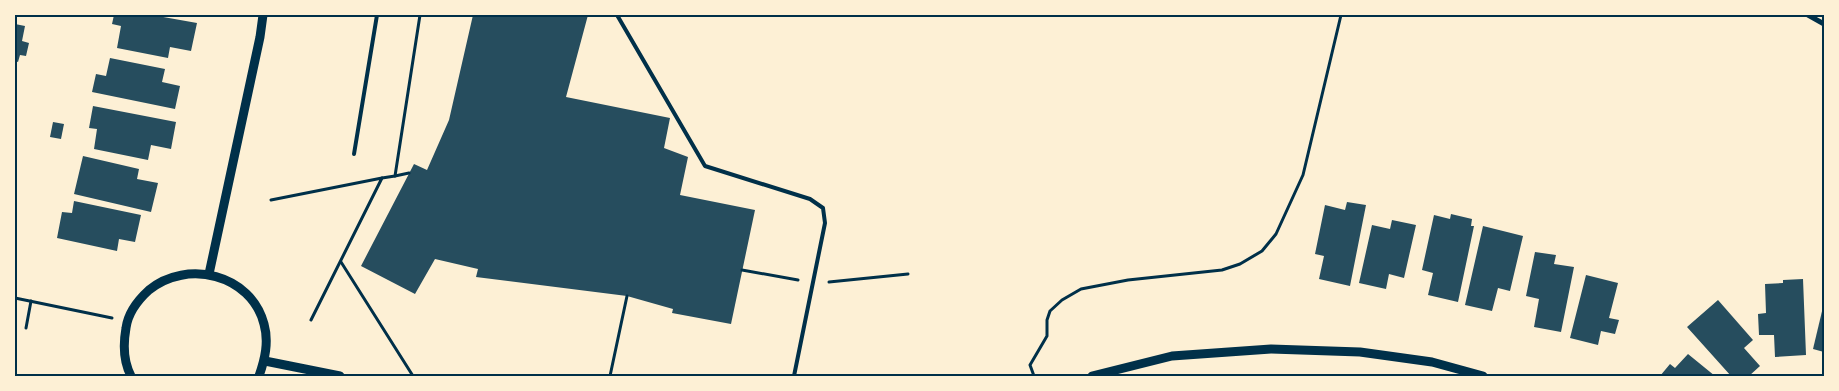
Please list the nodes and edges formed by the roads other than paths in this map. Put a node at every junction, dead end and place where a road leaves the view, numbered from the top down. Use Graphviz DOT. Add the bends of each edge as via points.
graph roads {
  1 [pos="263,15"];
  2 [pos="377,15"];
  3 [pos="617,15"];
  4 [pos="1808,15"];
  5 [pos="1824,24"];
  6 [pos="354,154"];
  7 [pos="209,274"];
  8 [pos="265,360"];
  9 [pos="131,376"];
  10 [pos="259,376"];
  11 [pos="340,376"];
  12 [pos="794,376"];
  13 [pos="1092,376"];
  14 [pos="1483,376"];
  1 -- 7 [label="street"];
  2 -- 6 [label="lane"];
  3 -- 12 [label="lane" via="705,166 810,199 823,208 825,223"];
  4 -- 5 [label="street"];
  7 -- 8 [label="street" via="227,280 255,305 264,323 267,341"];
  7 -- 9 [label="street" via="184,274 159,282 140,298 127,321 123,344"];
  8 -- 10 [label="street"];
  8 -- 11 [label="street"];
  13 -- 14 [label="street" via="1172,356 1271,349 1360,352 1432,362"];
}
